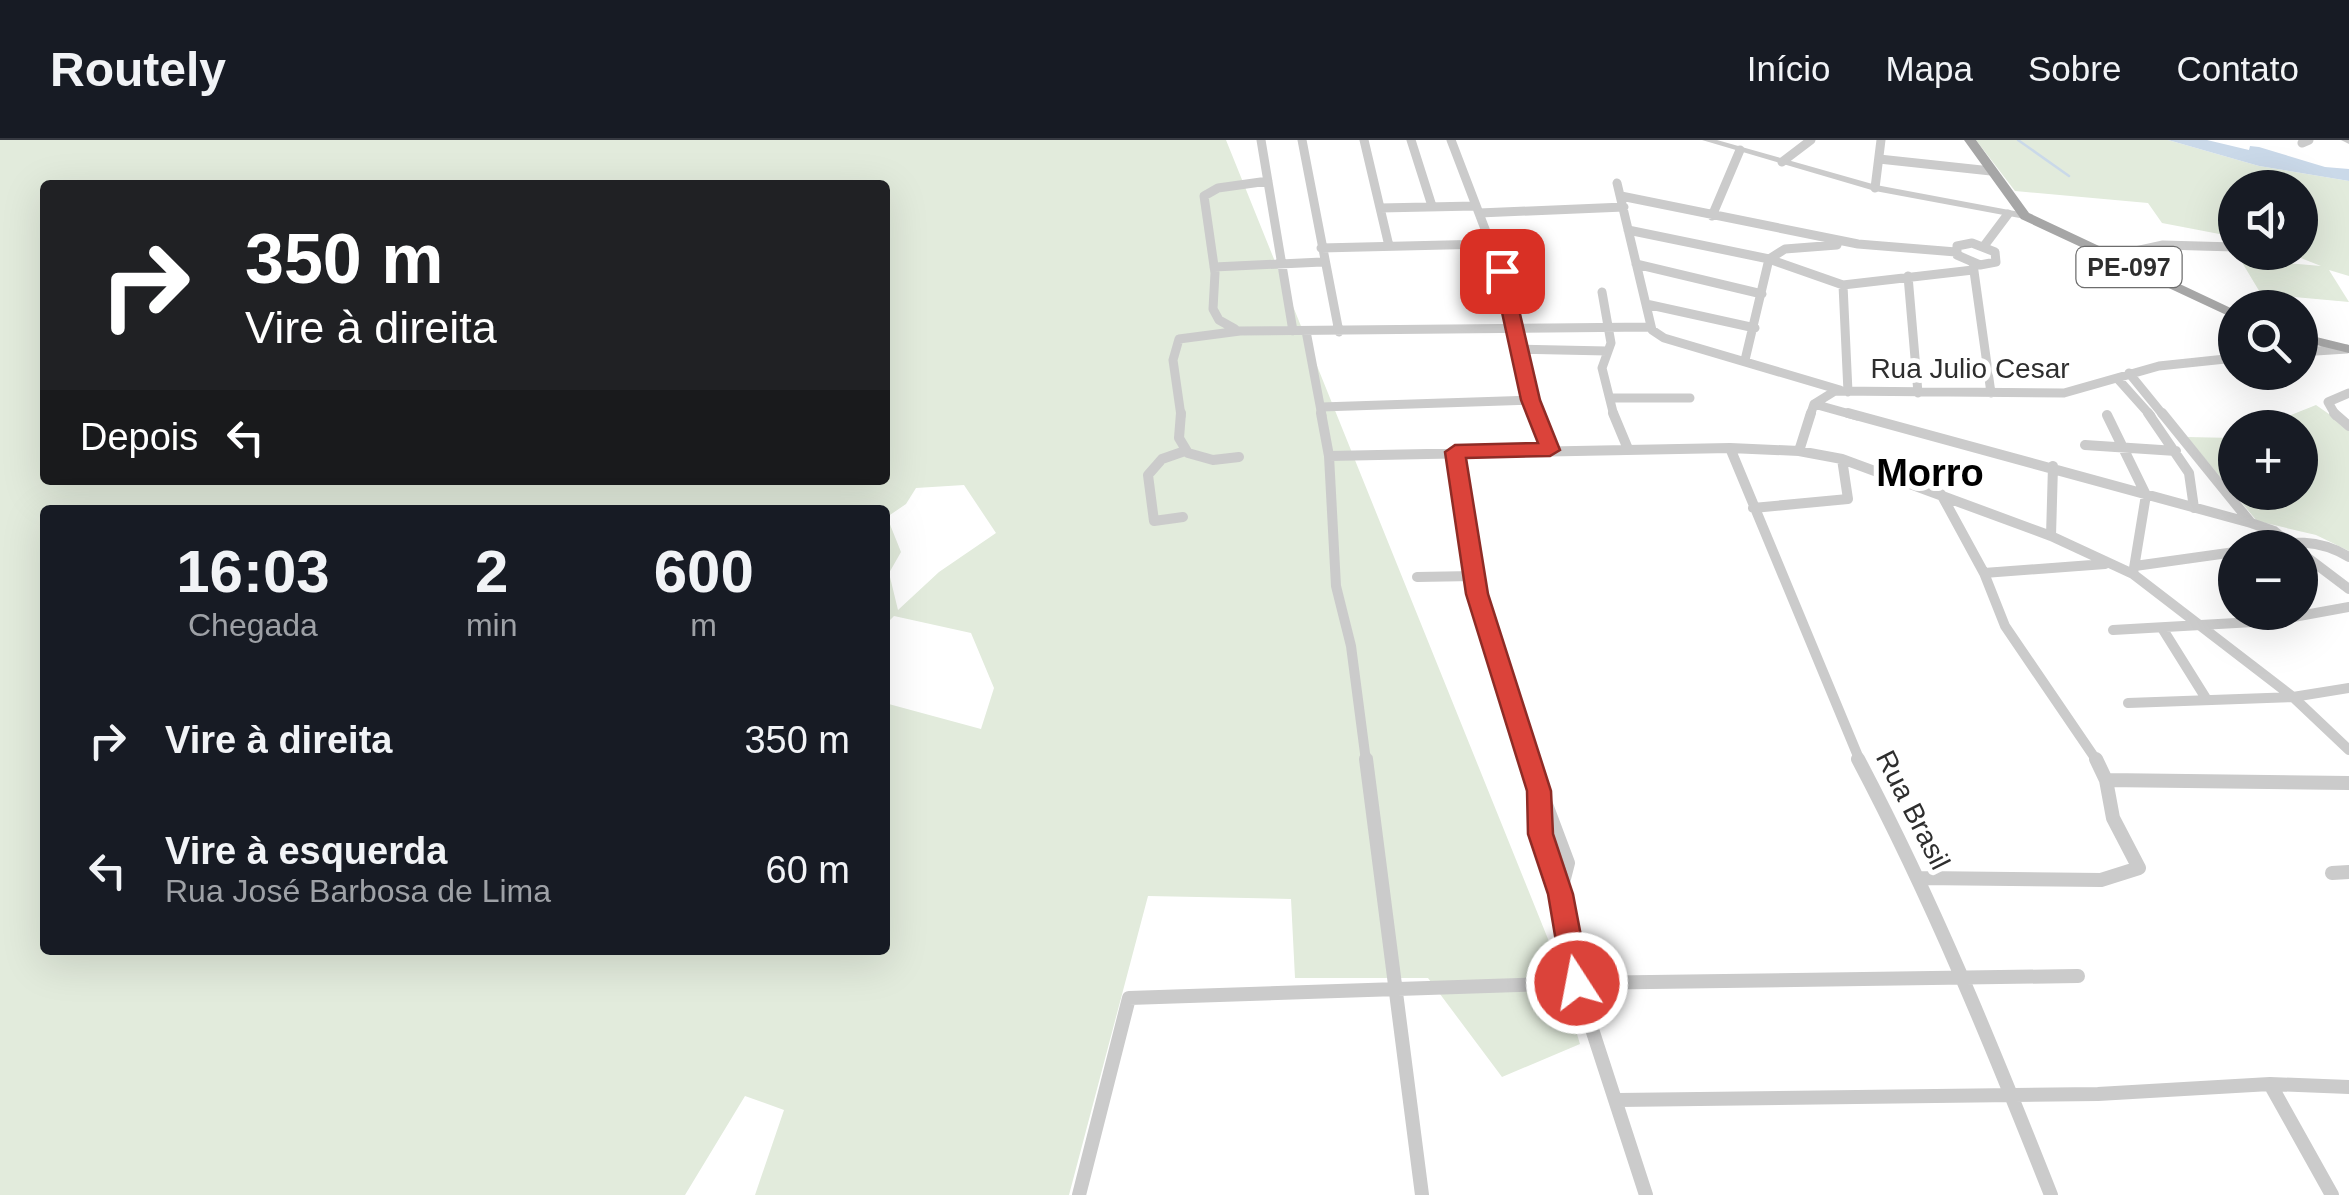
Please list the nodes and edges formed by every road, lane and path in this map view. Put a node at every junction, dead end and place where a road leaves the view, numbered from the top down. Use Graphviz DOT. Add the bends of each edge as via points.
graph roads {
  1 [pos="1261,140"];
  2 [pos="1302,140"];
  3 [pos="1364,140"];
  4 [pos="1411,140"];
  5 [pos="1451,140"];
  6 [pos="1707,140"];
  7 [pos="1812,140"];
  8 [pos="1882,140"];
  9 [pos="1970,140"];
  10 [pos="1740,150"];
  11 [pos="1879,159"];
  12 [pos="1782,162"];
  13 [pos="1991,171"];
  14 [pos="1268,180"];
  15 [pos="1618,183"];
  16 [pos="1874,188"];
  17 [pos="1622,196"];
  18 [pos="1432,206"];
  19 [pos="1380,208"];
  20 [pos="1624,208"];
  21 [pos="1477,210"];
  22 [pos="2008,214"];
  23 [pos="1712,216"];
  24 [pos="2025,216"];
  25 [pos="1628,230"];
  26 [pos="1858,244"];
  27 [pos="1390,246"];
  28 [pos="1489,246"];
  29 [pos="1984,246"];
  30 [pos="1535,247"];
  31 [pos="2218,247"];
  32 [pos="1320,248"];
  33 [pos="1956,252"];
  34 [pos="2108,257"];
  35 [pos="1769,258"];
  36 [pos="1322,262"];
  37 [pos="1283,263"];
  38 [pos="1636,264"];
  39 [pos="1214,267"];
  40 [pos="1973,267"];
  41 [pos="1908,276"];
  42 [pos="1843,285"];
  43 [pos="1602,292"];
  44 [pos="1762,294"];
  45 [pos="1646,304"];
  46 [pos="2218,307"];
  47 [pos="1513,326"];
  48 [pos="1609,326"];
  49 [pos="1650,326"];
  50 [pos="1754,328"];
  51 [pos="1240,331"];
  52 [pos="1300,331"];
  53 [pos="1339,332"];
  54 [pos="2318,342"];
  55 [pos="1518,349"];
  56 [pos="2348,349"];
  57 [pos="1578,350"];
  58 [pos="1607,351"];
  59 [pos="2318,351"];
  60 [pos="1745,360"];
  61 [pos="2218,361"];
  62 [pos="1602,363"];
  63 [pos="2129,374"];
  64 [pos="2117,378"];
  65 [pos="1846,392"];
  66 [pos="1918,393"];
  67 [pos="2349,393"];
  68 [pos="1991,394"];
  69 [pos="1611,398"];
  70 [pos="1690,398"];
  71 [pos="1531,400"];
  72 [pos="1814,404"];
  73 [pos="1321,407"];
  74 [pos="2107,415"];
  75 [pos="2349,426"];
  76 [pos="2086,445"];
  77 [pos="1730,448"];
  78 [pos="2126,448"];
  79 [pos="1628,449"];
  80 [pos="1550,450"];
  81 [pos="1799,450"];
  82 [pos="1185,451"];
  83 [pos="2176,451"];
  84 [pos="1455,452"];
  85 [pos="1329,456"];
  86 [pos="1239,457"];
  87 [pos="1842,459"];
  88 [pos="2052,466"];
  89 [pos="1940,494"];
  90 [pos="2146,495"];
  91 [pos="1754,508"];
  92 [pos="2194,508"];
  93 [pos="1183,517"];
  94 [pos="2251,523"];
  95 [pos="2264,530"];
  96 [pos="2052,536"];
  97 [pos="2318,543"];
  98 [pos="2218,555"];
  99 [pos="2349,557"];
  100 [pos="2109,564"];
  101 [pos="2318,565"];
  102 [pos="2134,570"];
  103 [pos="1984,573"];
  104 [pos="1474,576"];
  105 [pos="1417,577"];
  106 [pos="2349,589"];
  107 [pos="2349,607"];
  108 [pos="2205,626"];
  109 [pos="2162,628"];
  110 [pos="2113,630"];
  111 [pos="2349,688"];
  112 [pos="2294,697"];
  113 [pos="2207,700"];
  114 [pos="2128,704"];
  115 [pos="2349,750"];
  116 [pos="2106,780"];
  117 [pos="2349,783"];
  118 [pos="2349,872"];
  119 [pos="2332,873"];
  120 [pos="1921,878"];
  121 [pos="1965,976"];
  122 [pos="2078,976"];
  123 [pos="1577,983"];
  124 [pos="1396,991"];
  125 [pos="2270,1084"];
  126 [pos="2349,1087"];
  127 [pos="2012,1092"];
  128 [pos="1618,1100"];
  129 [pos="1079,1195"];
  130 [pos="1422,1195"];
  131 [pos="1646,1195"];
  132 [pos="2051,1195"];
  133 [pos="2332,1195"];
  1 -- 14 [label="street"];
  2 -- 32 [label="street"];
  3 -- 19 [label="street"];
  4 -- 18 [label="street"];
  5 -- 21 [label="street"];
  6 -- 10 [label="street"];
  7 -- 12 [label="street"];
  8 -- 11 [label="street"];
  9 -- 13 [label="main road, PE-097"];
  10 -- 12 [label="street"];
  10 -- 23 [label="street"];
  11 -- 13 [label="street"];
  11 -- 16 [label="street"];
  12 -- 16 [label="street"];
  13 -- 24 [label="main road, PE-097"];
  14 -- 37 [label="street"];
  14 -- 39 [label="street" via="1206,193 1206,254"];
  15 -- 17 [label="street"];
  16 -- 22 [label="street"];
  17 -- 20 [label="street"];
  17 -- 23 [label="street"];
  18 -- 19 [label="street"];
  18 -- 21 [label="street"];
  19 -- 27 [label="street"];
  20 -- 21 [label="street"];
  20 -- 25 [label="street"];
  21 -- 28 [label="street"];
  22 -- 24 [label="street"];
  22 -- 29 [label="street"];
  23 -- 26 [label="street"];
  24 -- 34 [label="main road, PE-097"];
  25 -- 35 [label="street"];
  25 -- 38 [label="street"];
  26 -- 33 [label="street"];
  26 -- 35 [label="street" via="1785,249"];
  27 -- 28 [label="street"];
  27 -- 32 [label="street"];
  28 -- 30 [label="street"];
  28 -- 47 [label="street" via="1506,284"];
  29 -- 33 [label="street" via="1966,243"];
  29 -- 40 [label="street" via="1996,262"];
  31 -- 34 [label="street" via="2164,245"];
  32 -- 36 [label="street"];
  33 -- 40 [label="street"];
  34 -- 46 [label="main road, PE-097"];
  35 -- 42 [label="street"];
  35 -- 44 [label="street"];
  36 -- 37 [label="street"];
  36 -- 53 [label="street"];
  37 -- 39 [label="street"];
  37 -- 52 [label="street"];
  38 -- 44 [label="street"];
  38 -- 45 [label="street"];
  39 -- 51 [label="street" via="1215,316"];
  40 -- 41 [label="street"];
  40 -- 68 [label="street"];
  41 -- 42 [label="street"];
  41 -- 66 [label="street"];
  42 -- 65 [label="street"];
  43 -- 48 [label="street"];
  44 -- 50 [label="street"];
  45 -- 49 [label="street"];
  45 -- 50 [label="street"];
  47 -- 48 [label="street"];
  47 -- 53 [label="street"];
  47 -- 55 [label="street"];
  48 -- 49 [label="street"];
  48 -- 58 [label="street"];
  49 -- 60 [label="street" via="1664,338"];
  50 -- 60 [label="street"];
  51 -- 52 [label="street"];
  51 -- 82 [label="street" via="1186,336 1174,346"];
  52 -- 53 [label="street"];
  52 -- 73 [label="street"];
  54 -- 56 [label="main road"];
  55 -- 57 [label="street"];
  55 -- 71 [label="street"];
  56 -- 59 [label="street"];
  57 -- 58 [label="street"];
  57 -- 62 [label="street"];
  58 -- 62 [label="street"];
  60 -- 65 [label="street"];
  61 -- 63 [label="street, Rua Julio Cesar"];
  62 -- 69 [label="street"];
  63 -- 64 [label="street, Rua Julio Cesar"];
  63 -- 94 [label="street"];
  64 -- 68 [label="street, Rua Julio Cesar" via="2064,394"];
  64 -- 83 [label="street"];
  65 -- 66 [label="street, Rua Julio Cesar"];
  65 -- 72 [label="street, Rua Julio Cesar" via="1828,393"];
  66 -- 68 [label="street, Rua Julio Cesar"];
  67 -- 75 [label="street" via="2328,402"];
  69 -- 70 [label="street"];
  69 -- 79 [label="street"];
  71 -- 73 [label="street"];
  71 -- 80 [label="street"];
  72 -- 81 [label="street"];
  72 -- 88 [label="street"];
  73 -- 85 [label="street"];
  74 -- 78 [label="street"];
  76 -- 78 [label="street"];
  77 -- 79 [label="street"];
  77 -- 81 [label="street"];
  77 -- 91 [label="street, Rua Brasil"];
  78 -- 83 [label="street"];
  78 -- 90 [label="street"];
  79 -- 80 [label="street"];
  80 -- 84 [label="street"];
  81 -- 87 [label="street"];
  82 -- 86 [label="street" via="1212,462"];
  82 -- 93 [label="street" via="1162,458 1148,475 1154,521"];
  83 -- 92 [label="street" via="2197,489"];
  84 -- 85 [label="street"];
  84 -- 104 [label="street"];
  85 -- 124 [label="street" via="1336,586 1351,646"];
  87 -- 89 [label="street"];
  87 -- 91 [label="street" via="1848,499"];
  88 -- 90 [label="street"];
  88 -- 96 [label="street"];
  89 -- 96 [label="street"];
  89 -- 103 [label="street"];
  90 -- 92 [label="street"];
  90 -- 102 [label="street"];
  91 -- 120 [label="street, Rua Brasil" via="1849,741"];
  92 -- 94 [label="street"];
  94 -- 95 [label="street"];
  96 -- 100 [label="street"];
  97 -- 99 [label="street"];
  98 -- 102 [label="street"];
  100 -- 102 [label="street"];
  100 -- 103 [label="street"];
  101 -- 106 [label="street"];
  102 -- 108 [label="street"];
  103 -- 116 [label="street" via="2005,626"];
  104 -- 105 [label="street"];
  104 -- 123 [label="street" via="1539,791 1541,834"];
  107 -- 108 [label="street"];
  108 -- 109 [label="street"];
  108 -- 112 [label="street"];
  109 -- 110 [label="street"];
  109 -- 113 [label="street"];
  111 -- 112 [label="street"];
  112 -- 113 [label="street"];
  112 -- 115 [label="street"];
  113 -- 114 [label="street"];
  116 -- 117 [label="street"];
  116 -- 120 [label="street" via="2113,818 2139,863 2133,873 2078,880"];
  118 -- 119 [label="street"];
  120 -- 121 [label="street, Rua Brasil"];
  121 -- 122 [label="street"];
  121 -- 123 [label="street"];
  121 -- 127 [label="street, Rua Brasil"];
  123 -- 124 [label="street"];
  123 -- 128 [label="street"];
  124 -- 129 [label="street" via="1129,998"];
  124 -- 130 [label="street"];
  125 -- 126 [label="street"];
  125 -- 127 [label="street" via="2185,1092"];
  125 -- 133 [label="street"];
  127 -- 128 [label="street"];
  127 -- 132 [label="street, Rua Brasil"];
  128 -- 131 [label="street"];
}
